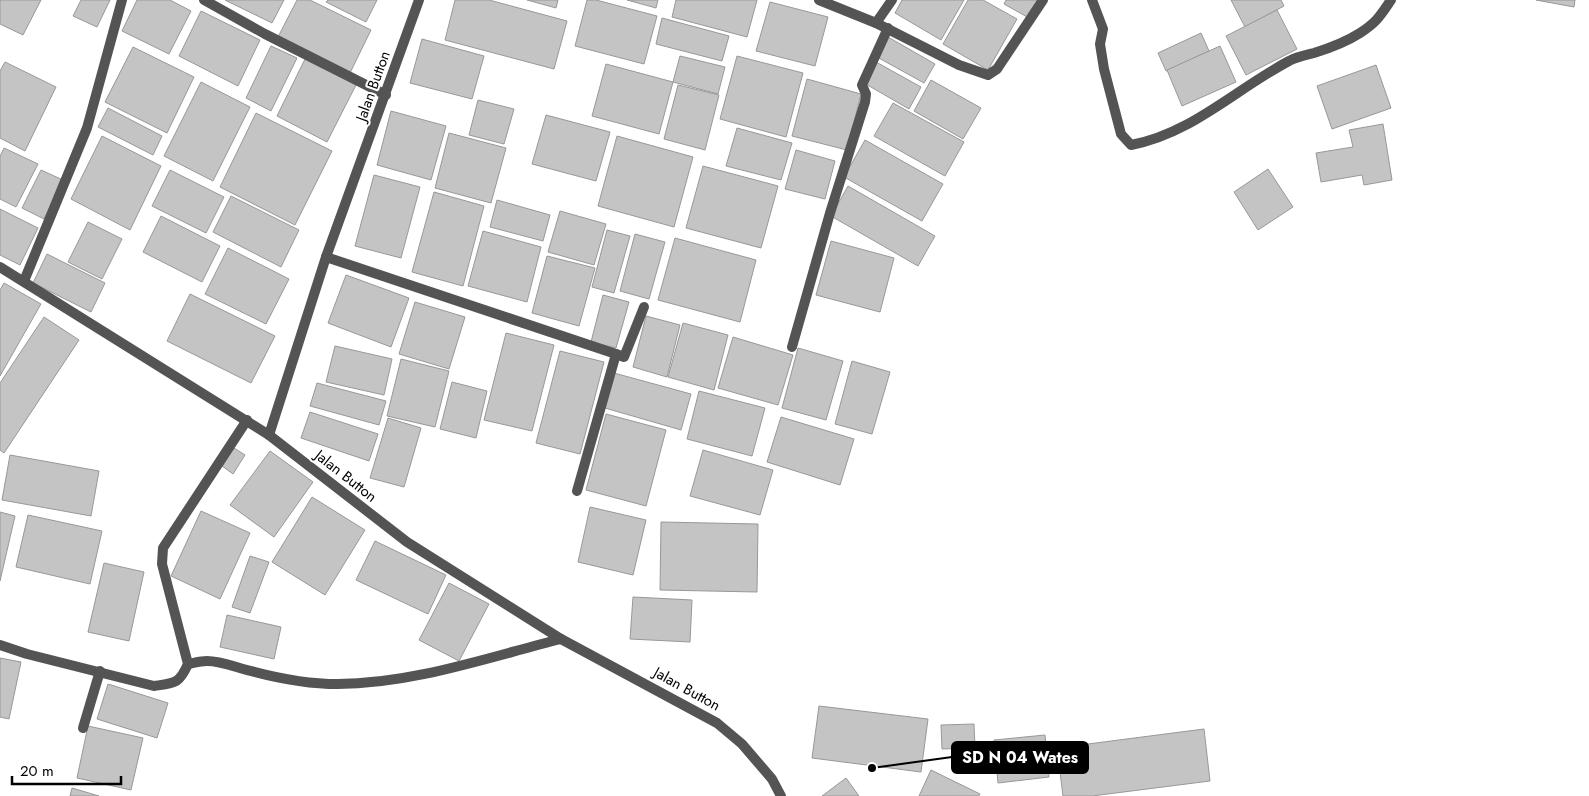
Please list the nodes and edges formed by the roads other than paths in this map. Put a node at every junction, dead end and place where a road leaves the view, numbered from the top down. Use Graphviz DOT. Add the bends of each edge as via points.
graph roads {
  1 [pos="122,0"];
  2 [pos="204,0"];
  3 [pos="419,0"];
  4 [pos="819,0"];
  5 [pos="892,0"];
  6 [pos="1043,0"];
  7 [pos="1092,0"];
  8 [pos="1391,0"];
  9 [pos="876,23"];
  10 [pos="888,28"];
  11 [pos="386,95"];
  12 [pos="326,257"];
  13 [pos="0,267"];
  14 [pos="24,281"];
  15 [pos="644,307"];
  16 [pos="792,347"];
  17 [pos="616,354"];
  18 [pos="247,420"];
  19 [pos="269,435"];
  20 [pos="577,491"];
  21 [pos="561,639"];
  22 [pos="0,645"];
  23 [pos="188,664"];
  24 [pos="100,671"];
  25 [pos="83,728"];
  26 [pos="782,796"];
  1 -- 14 [label="street" via="87,128"];
  2 -- 11 [label="street"];
  3 -- 11 [label="street, Jalan Button"];
  4 -- 9 [label="street"];
  5 -- 9 [label="street"];
  6 -- 10 [label="street" via="997,68 988,75 959,65"];
  7 -- 8 [label="street" via="1103,29 1100,44 1118,124 1121,134 1131,145 1180,129 1291,60 1358,35 1376,22"];
  9 -- 10 [label="street"];
  10 -- 16 [label="street" via="862,85 865,102"];
  11 -- 12 [label="street, Jalan Button"];
  12 -- 17 [label="street"];
  12 -- 19 [label="street, Jalan Button"];
  13 -- 14 [label="street"];
  14 -- 18 [label="street"];
  15 -- 17 [label="street" via="624,357"];
  17 -- 20 [label="street"];
  18 -- 19 [label="street"];
  18 -- 23 [label="street" via="163,548 162,564"];
  19 -- 21 [label="street, Jalan Button" via="407,542"];
  21 -- 23 [label="street" via="392,680 338,684 304,682 207,661"];
  21 -- 26 [label="street, Jalan Button" via="717,723 742,744"];
  22 -- 24 [label="street"];
  23 -- 24 [label="street" via="182,676 173,683 154,686"];
  24 -- 25 [label="street"];
}
